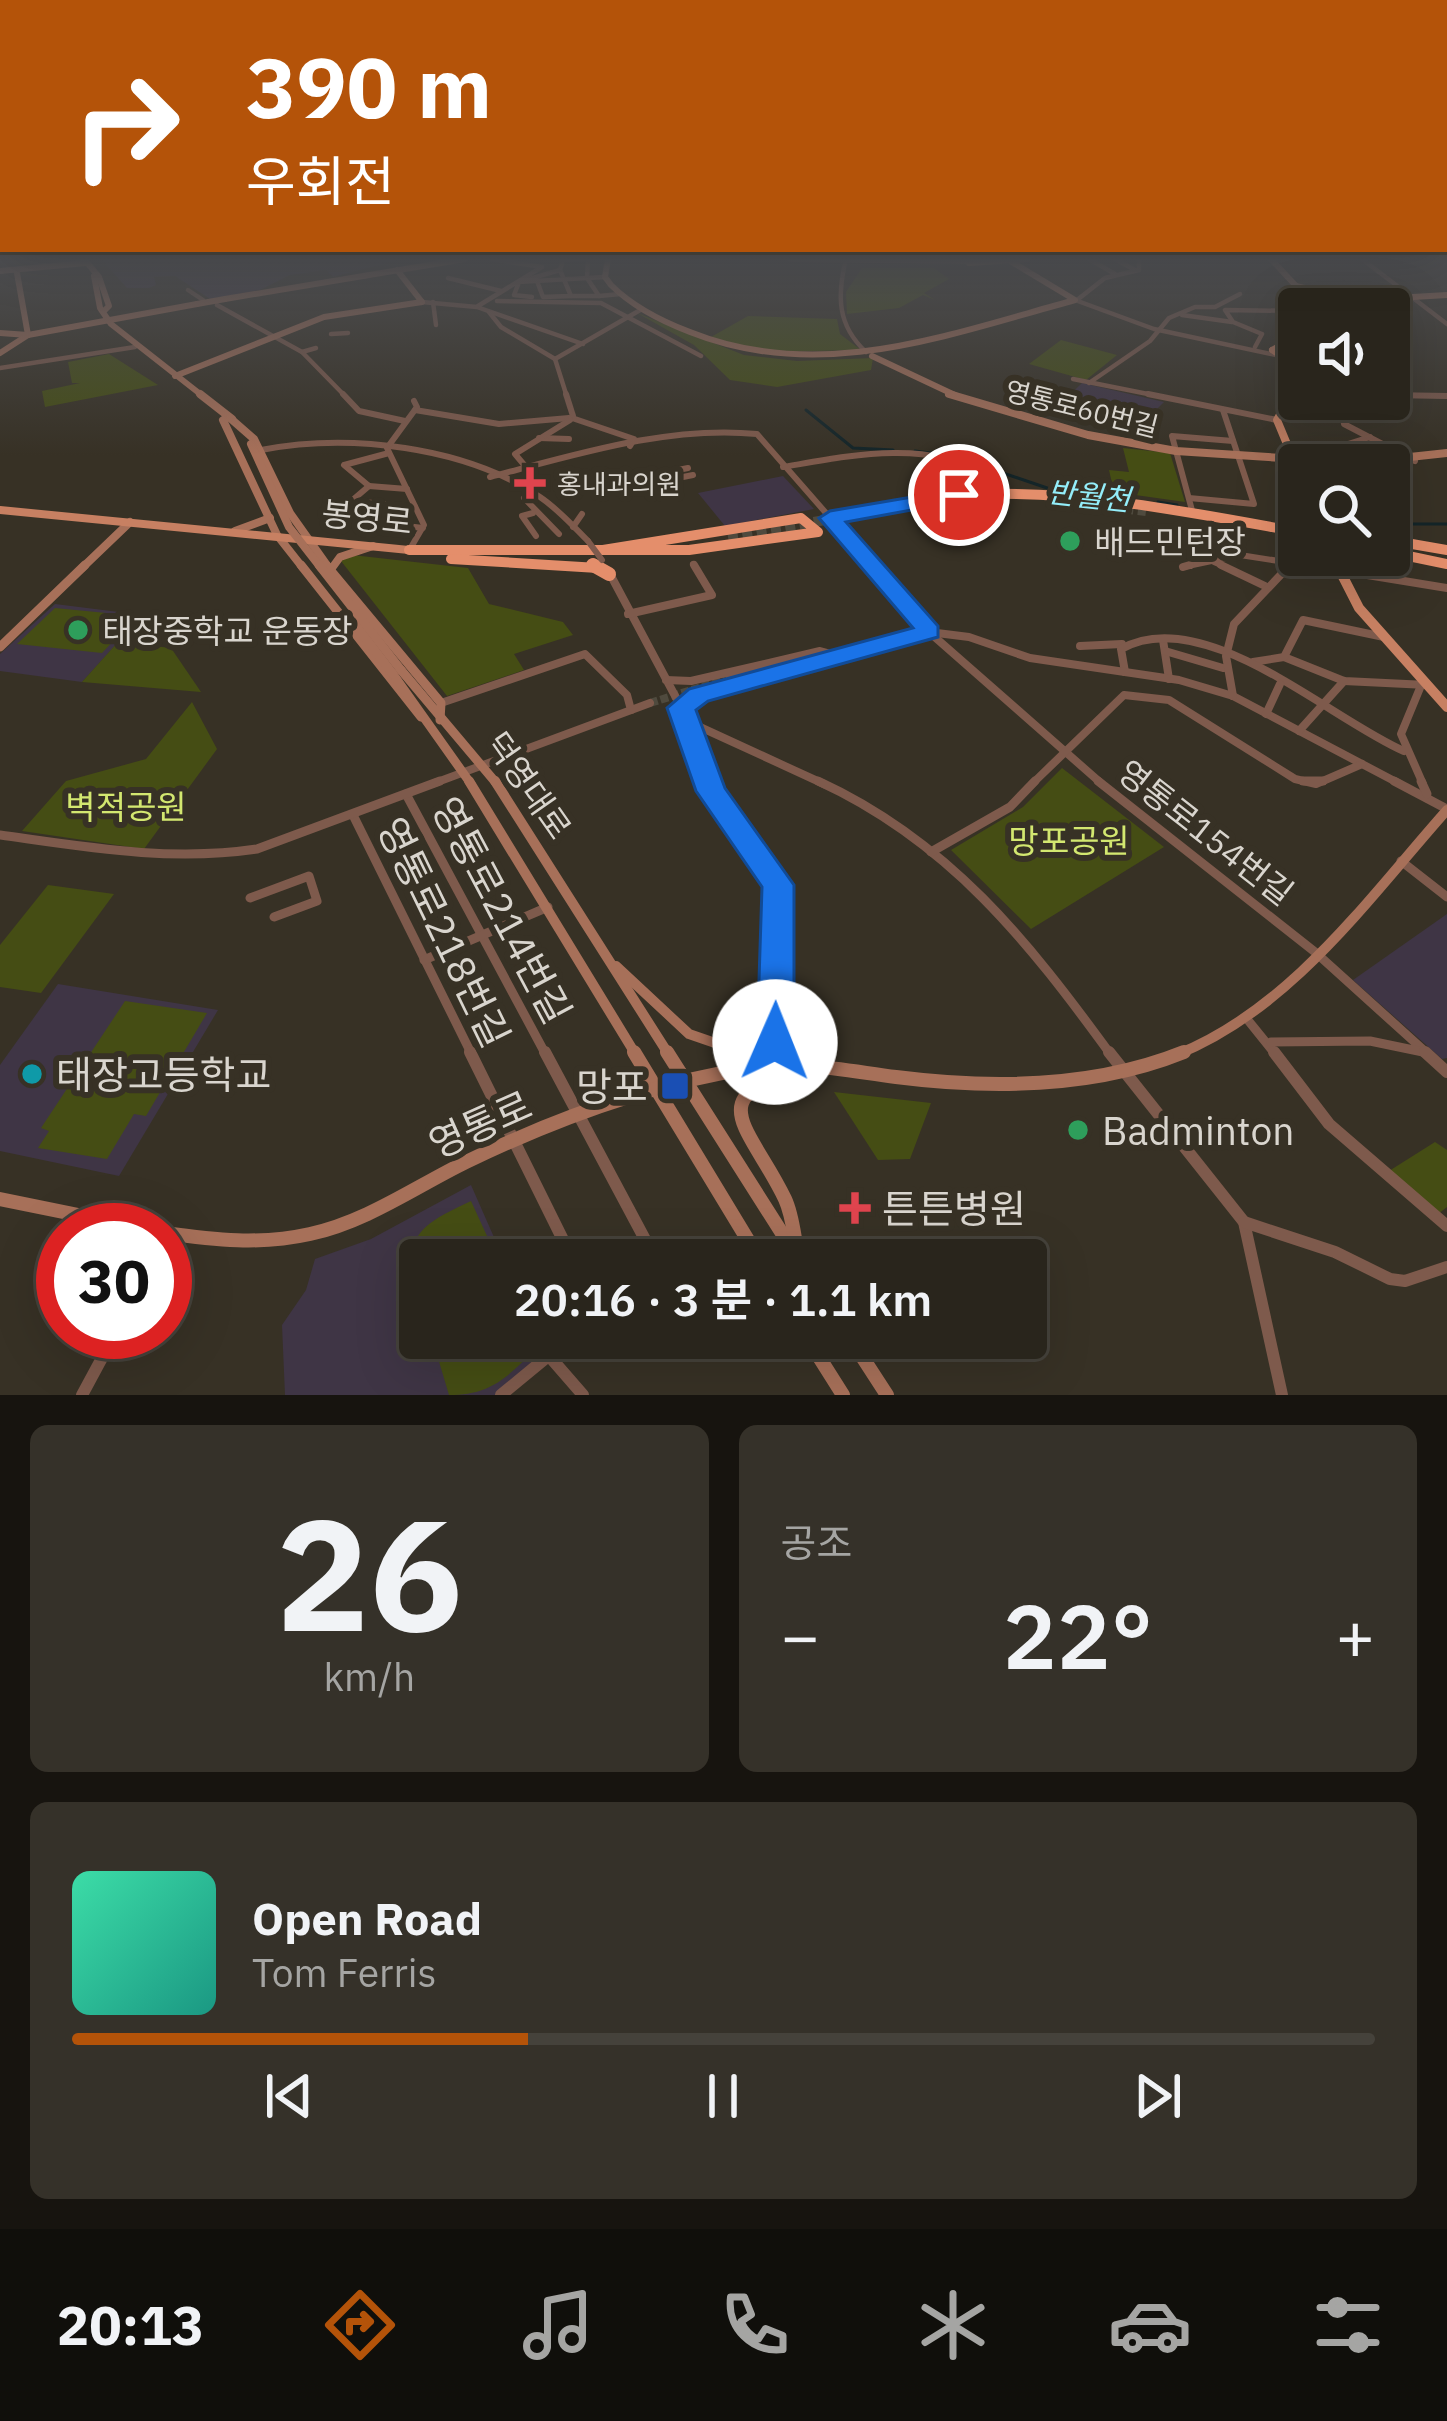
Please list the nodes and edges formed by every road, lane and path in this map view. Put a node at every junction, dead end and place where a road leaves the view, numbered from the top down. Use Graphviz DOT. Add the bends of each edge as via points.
graph roads {
  1 [pos="26,324"];
  2 [pos="88,324"];
  3 [pos="114,324"];
  4 [pos="250,324"];
  5 [pos="308,324"];
  6 [pos="499,324"];
  7 [pos="528,324"];
  8 [pos="613,324"];
  9 [pos="645,324"];
  10 [pos="673,324"];
  11 [pos="841,324"];
  12 [pos="988,324"];
  13 [pos="1143,324"];
  14 [pos="1164,324"];
  15 [pos="1239,324"];
  16 [pos="298,326"];
  17 [pos="1160,330"];
  18 [pos="348,331"];
  19 [pos="332,332"];
  20 [pos="0,333"];
  21 [pos="28,335"];
  22 [pos="271,337"];
  23 [pos="583,344"];
  24 [pos="1278,346"];
  25 [pos="135,347"];
  26 [pos="1255,347"];
  27 [pos="298,348"];
  28 [pos="316,348"];
  29 [pos="1272,350"];
  30 [pos="0,353"];
  31 [pos="1278,354"];
  32 [pos="700,356"];
  33 [pos="872,356"];
  34 [pos="555,359"];
  35 [pos="0,368"];
  36 [pos="175,376"];
  37 [pos="1073,379"];
  38 [pos="1089,383"];
  39 [pos="1410,395"];
  40 [pos="1447,397"];
  41 [pos="1223,410"];
  42 [pos="572,418"];
  43 [pos="226,419"];
  44 [pos="1277,420"];
  45 [pos="1343,420"];
  46 [pos="405,421"];
  47 [pos="1372,437"];
  48 [pos="538,438"];
  49 [pos="568,439"];
  50 [pos="1234,441"];
  51 [pos="1288,444"];
  52 [pos="1348,444"];
  53 [pos="630,446"];
  54 [pos="261,450"];
  55 [pos="388,451"];
  56 [pos="1176,451"];
  57 [pos="1447,453"];
  58 [pos="879,454"];
  59 [pos="1238,456"];
  60 [pos="1410,461"];
  61 [pos="1415,461"];
  62 [pos="888,462"];
  63 [pos="1278,462"];
  64 [pos="530,465"];
  65 [pos="783,467"];
  66 [pos="690,472"];
  67 [pos="671,475"];
  68 [pos="630,476"];
  69 [pos="490,477"];
  70 [pos="608,479"];
  71 [pos="369,487"];
  72 [pos="407,489"];
  73 [pos="528,495"];
  74 [pos="995,495"];
  75 [pos="1189,498"];
  76 [pos="351,501"];
  77 [pos="416,507"];
  78 [pos="0,510"];
  79 [pos="533,513"];
  80 [pos="582,514"];
  81 [pos="1192,514"];
  82 [pos="270,518"];
  83 [pos="830,518"];
  84 [pos="130,522"];
  85 [pos="573,527"];
  86 [pos="423,528"];
  87 [pos="1278,528"];
  88 [pos="235,531"];
  89 [pos="559,534"];
  90 [pos="277,535"];
  91 [pos="536,536"];
  92 [pos="728,537"];
  93 [pos="309,538"];
  94 [pos="374,546"];
  95 [pos="1410,548"];
  96 [pos="413,550"];
  97 [pos="1447,552"];
  98 [pos="1410,553"];
  99 [pos="603,555"];
  100 [pos="1278,560"];
  101 [pos="1213,561"];
  102 [pos="693,564"];
  103 [pos="1447,564"];
  104 [pos="1184,567"];
  105 [pos="332,568"];
  106 [pos="609,574"];
  107 [pos="1283,576"];
  108 [pos="1346,576"];
  109 [pos="1399,576"];
  110 [pos="1266,587"];
  111 [pos="1447,588"];
  112 [pos="628,614"];
  113 [pos="929,632"];
  114 [pos="1386,637"];
  115 [pos="1163,640"];
  116 [pos="1122,644"];
  117 [pos="1080,646"];
  118 [pos="0,647"];
  119 [pos="1165,651"];
  120 [pos="1222,652"];
  121 [pos="838,655"];
  122 [pos="1284,657"];
  123 [pos="1253,662"];
  124 [pos="1223,668"];
  125 [pos="1128,673"];
  126 [pos="730,678"];
  127 [pos="1169,679"];
  128 [pos="666,680"];
  129 [pos="1344,681"];
  130 [pos="1280,684"];
  131 [pos="1426,686"];
  132 [pos="1132,694"];
  133 [pos="1233,696"];
  134 [pos="441,703"];
  135 [pos="650,703"];
  136 [pos="1447,706"];
  137 [pos="1321,707"];
  138 [pos="681,708"];
  139 [pos="631,710"];
  140 [pos="1266,714"];
  141 [pos="435,722"];
  142 [pos="689,722"];
  143 [pos="1299,731"];
  144 [pos="1404,751"];
  145 [pos="1064,754"];
  146 [pos="484,764"];
  147 [pos="1362,764"];
  148 [pos="464,772"];
  149 [pos="406,794"];
  150 [pos="1447,810"];
  151 [pos="352,815"];
  152 [pos="0,835"];
  153 [pos="931,852"];
  154 [pos="1400,860"];
  155 [pos="250,898"];
  156 [pos="1447,898"];
  157 [pos="548,908"];
  158 [pos="274,917"];
  159 [pos="482,935"];
  160 [pos="1315,952"];
  161 [pos="607,958"];
  162 [pos="424,960"];
  163 [pos="1246,1019"];
  164 [pos="1269,1042"];
  165 [pos="1426,1053"];
  166 [pos="780,1065"];
  167 [pos="1121,1069"];
  168 [pos="821,1070"];
  169 [pos="1447,1072"];
  170 [pos="684,1082"];
  171 [pos="659,1091"];
  172 [pos="580,1117"];
  173 [pos="513,1141"];
  174 [pos="0,1199"];
  175 [pos="36,1206"];
  176 [pos="1244,1222"];
  177 [pos="1447,1226"];
  178 [pos="192,1238"];
  179 [pos="562,1239"];
  180 [pos="645,1239"];
  181 [pos="747,1239"];
  182 [pos="785,1239"];
  183 [pos="794,1239"];
  184 [pos="1447,1267"];
  185 [pos="101,1359"];
  186 [pos="547,1359"];
  187 [pos="552,1359"];
  188 [pos="820,1359"];
  189 [pos="863,1359"];
  190 [pos="82,1395"];
  191 [pos="501,1395"];
  192 [pos="583,1395"];
  193 [pos="843,1395"];
  194 [pos="886,1395"];
  195 [pos="1282,1395"];
  1 -- 21 [label="street"];
  2 -- 21 [label="street"];
  3 -- 25 [label="street, 덕영대로"];
  4 -- 22 [label="street"];
  5 -- 16 [label="street"];
  6 -- 34 [label="street"];
  7 -- 23 [label="street"];
  8 -- 23 [label="street"];
  9 -- 32 [label="street"];
  10 -- 33 [label="street" via="751,353"];
  11 -- 33 [label="street"];
  12 -- 33 [label="street"];
  13 -- 17 [label="street"];
  14 -- 17 [label="street"];
  15 -- 26 [label="street" via="1261,332"];
  16 -- 22 [label="street"];
  16 -- 27 [label="street"];
  17 -- 26 [label="street"];
  17 -- 38 [label="street"];
  18 -- 19 [label="street"];
  20 -- 21 [label="street"];
  21 -- 30 [label="street"];
  22 -- 27 [label="street"];
  22 -- 36 [label="street"];
  23 -- 34 [label="street"];
  24 -- 29 [label="main road"];
  25 -- 35 [label="street"];
  25 -- 36 [label="street, 덕영대로"];
  26 -- 29 [label="street"];
  27 -- 28 [label="street"];
  27 -- 46 [label="street" via="359,411"];
  29 -- 31 [label="main road"];
  33 -- 56 [label="street, 영통로60번길" via="970,401"];
  34 -- 42 [label="street"];
  36 -- 43 [label="street, 덕영대로"];
  37 -- 38 [label="street"];
  38 -- 41 [label="street"];
  39 -- 40 [label="street"];
  41 -- 44 [label="street"];
  41 -- 50 [label="street"];
  42 -- 46 [label="street" via="499,424 415,406"];
  42 -- 48 [label="street"];
  42 -- 53 [label="street" via="634,440"];
  43 -- 54 [label="street" via="247,427"];
  43 -- 82 [label="street"];
  43 -- 141 [label="street, 덕영대로, bridge" via="249,444 284,530"];
  44 -- 51 [label="main road"];
  45 -- 47 [label="street"];
  46 -- 55 [label="street"];
  47 -- 52 [label="street"];
  47 -- 61 [label="street"];
  48 -- 49 [label="street"];
  48 -- 64 [label="street" via="515,454"];
  50 -- 56 [label="street" via="1172,436"];
  50 -- 59 [label="street"];
  53 -- 64 [label="street"];
  53 -- 65 [label="street, 영통로154번길" via="746,431"];
  54 -- 55 [label="street" via="306,440"];
  54 -- 93 [label="street"];
  55 -- 69 [label="street"];
  55 -- 71 [label="street" via="344,465"];
  55 -- 72 [label="street"];
  56 -- 59 [label="street, 영통로60번길"];
  56 -- 75 [label="street"];
  57 -- 61 [label="street"];
  58 -- 62 [label="street"];
  58 -- 65 [label="street"];
  58 -- 74 [label="street" via="949,457 987,477"];
  59 -- 63 [label="street, 영통로60번길"];
  59 -- 75 [label="street" via="1254,504"];
  60 -- 61 [label="street"];
  64 -- 69 [label="street"];
  64 -- 73 [label="street" via="541,485"];
  65 -- 83 [label="street, 영통로154번길"];
  66 -- 67 [label="street"];
  68 -- 70 [label="street"];
  69 -- 73 [label="street"];
  71 -- 72 [label="street"];
  71 -- 76 [label="street"];
  72 -- 77 [label="street"];
  73 -- 79 [label="street"];
  73 -- 85 [label="street"];
  74 -- 81 [label="highway"];
  74 -- 83 [label="highway"];
  75 -- 81 [label="street"];
  76 -- 77 [label="street"];
  76 -- 86 [label="street" via="342,509 347,519"];
  77 -- 86 [label="street"];
  78 -- 84 [label="main road, 봉영로"];
  79 -- 89 [label="street" via="543,511"];
  79 -- 91 [label="street" via="522,516"];
  80 -- 85 [label="street"];
  81 -- 87 [label="highway"];
  82 -- 88 [label="street"];
  82 -- 90 [label="street"];
  83 -- 113 [label="street, 영통로154번길"];
  84 -- 88 [label="main road, 봉영로"];
  84 -- 118 [label="street"];
  85 -- 99 [label="street, bridge"];
  86 -- 96 [label="street"];
  88 -- 90 [label="main road, 봉영로"];
  90 -- 93 [label="main road, 봉영로"];
  90 -- 141 [label="street" via="412,711"];
  92 -- 99 [label="highway, 봉영로"];
  93 -- 94 [label="main road, 봉영로"];
  93 -- 105 [label="street"];
  94 -- 96 [label="main road, 봉영로"];
  94 -- 105 [label="street" via="340,556"];
  95 -- 97 [label="highway"];
  96 -- 99 [label="highway, 봉영로"];
  96 -- 106 [label="highway" via="466,562 590,564"];
  98 -- 103 [label="highway"];
  99 -- 99 [label="highway" via="689,550 818,532 800,518"];
  99 -- 106 [label="street"];
  100 -- 101 [label="street"];
  101 -- 104 [label="street"];
  101 -- 110 [label="street"];
  102 -- 112 [label="street" via="712,595"];
  105 -- 134 [label="street"];
  106 -- 112 [label="street"];
  107 -- 110 [label="street"];
  108 -- 114 [label="main road"];
  109 -- 111 [label="street"];
  110 -- 120 [label="street"];
  112 -- 128 [label="street"];
  113 -- 121 [label="street"];
  113 -- 125 [label="street"];
  113 -- 145 [label="street, 영통로154번길"];
  114 -- 122 [label="street" via="1303,620"];
  114 -- 131 [label="main road"];
  115 -- 116 [label="street"];
  115 -- 119 [label="street"];
  115 -- 120 [label="street"];
  116 -- 117 [label="street"];
  116 -- 125 [label="street"];
  119 -- 124 [label="street"];
  119 -- 127 [label="street"];
  120 -- 123 [label="street"];
  120 -- 124 [label="street"];
  121 -- 126 [label="street"];
  121 -- 128 [label="street" via="820,651"];
  121 -- 138 [label="street" via="698,695"];
  122 -- 123 [label="street"];
  122 -- 129 [label="street"];
  123 -- 130 [label="street"];
  124 -- 133 [label="street"];
  125 -- 127 [label="street"];
  125 -- 132 [label="street"];
  127 -- 133 [label="street"];
  128 -- 138 [label="street"];
  129 -- 131 [label="street"];
  129 -- 137 [label="street"];
  130 -- 137 [label="street"];
  130 -- 140 [label="street"];
  131 -- 136 [label="main road"];
  131 -- 144 [label="street" via="1403,726"];
  132 -- 145 [label="street" via="1097,715"];
  132 -- 147 [label="street" via="1169,700 1295,779 1316,784"];
  133 -- 140 [label="street"];
  134 -- 139 [label="street" via="585,654"];
  134 -- 141 [label="street"];
  135 -- 139 [label="street"];
  137 -- 143 [label="street"];
  137 -- 144 [label="street"];
  138 -- 142 [label="street"];
  139 -- 146 [label="street"];
  140 -- 143 [label="street"];
  141 -- 146 [label="street, 덕영대로"];
  141 -- 148 [label="street, 덕영대로"];
  142 -- 153 [label="street" via="849,791"];
  142 -- 166 [label="street" via="711,791 778,885"];
  143 -- 147 [label="street"];
  144 -- 150 [label="street" via="1422,790"];
  145 -- 153 [label="street" via="1010,807"];
  145 -- 160 [label="street, 영통로154번길"];
  146 -- 148 [label="street"];
  146 -- 161 [label="street, 덕영대로"];
  147 -- 150 [label="street"];
  148 -- 149 [label="street"];
  148 -- 157 [label="street, 덕영대로"];
  149 -- 151 [label="street"];
  149 -- 159 [label="street, 영통로214번길"];
  150 -- 154 [label="street, 영통로"];
  151 -- 152 [label="street" via="213,858"];
  151 -- 162 [label="street, 영통로218번길"];
  153 -- 167 [label="street" via="1034,949"];
  154 -- 156 [label="street"];
  154 -- 160 [label="street, 영통로"];
  155 -- 158 [label="street" via="308,876 317,901"];
  157 -- 159 [label="street"];
  157 -- 171 [label="street, 덕영대로"];
  159 -- 162 [label="street"];
  159 -- 172 [label="street, 영통로214번길"];
  160 -- 163 [label="street, 영통로"];
  160 -- 165 [label="street, 영통로154번길"];
  161 -- 166 [label="street" via="689,1034"];
  161 -- 170 [label="street, 덕영대로"];
  162 -- 173 [label="street, 영통로218번길"];
  163 -- 164 [label="street"];
  163 -- 167 [label="street, 영통로" via="1203,1045"];
  164 -- 165 [label="street" via="1370,1041"];
  164 -- 177 [label="street" via="1318,1112"];
  165 -- 169 [label="street, 영통로154번길"];
  166 -- 168 [label="street, 영통로"];
  166 -- 170 [label="street, 영통로"];
  167 -- 168 [label="street, 영통로" via="1025,1082"];
  167 -- 176 [label="street"];
  168 -- 183 [label="street" via="756,1084 742,1117 786,1200"];
  170 -- 171 [label="street, 영통로"];
  170 -- 182 [label="street, 덕영대로"];
  171 -- 172 [label="street, 영통로"];
  171 -- 181 [label="street, 덕영대로"];
  172 -- 173 [label="street, 영통로"];
  172 -- 180 [label="street, 영통로214번길"];
  173 -- 178 [label="street, 영통로" via="329,1232 274,1243"];
  173 -- 179 [label="street, 영통로218번길"];
  174 -- 175 [label="street"];
  176 -- 184 [label="street" via="1390,1279"];
  176 -- 195 [label="street"];
  185 -- 190 [label="street"];
  186 -- 191 [label="street"];
  187 -- 192 [label="street"];
  188 -- 193 [label="street"];
  189 -- 194 [label="street"];
}
